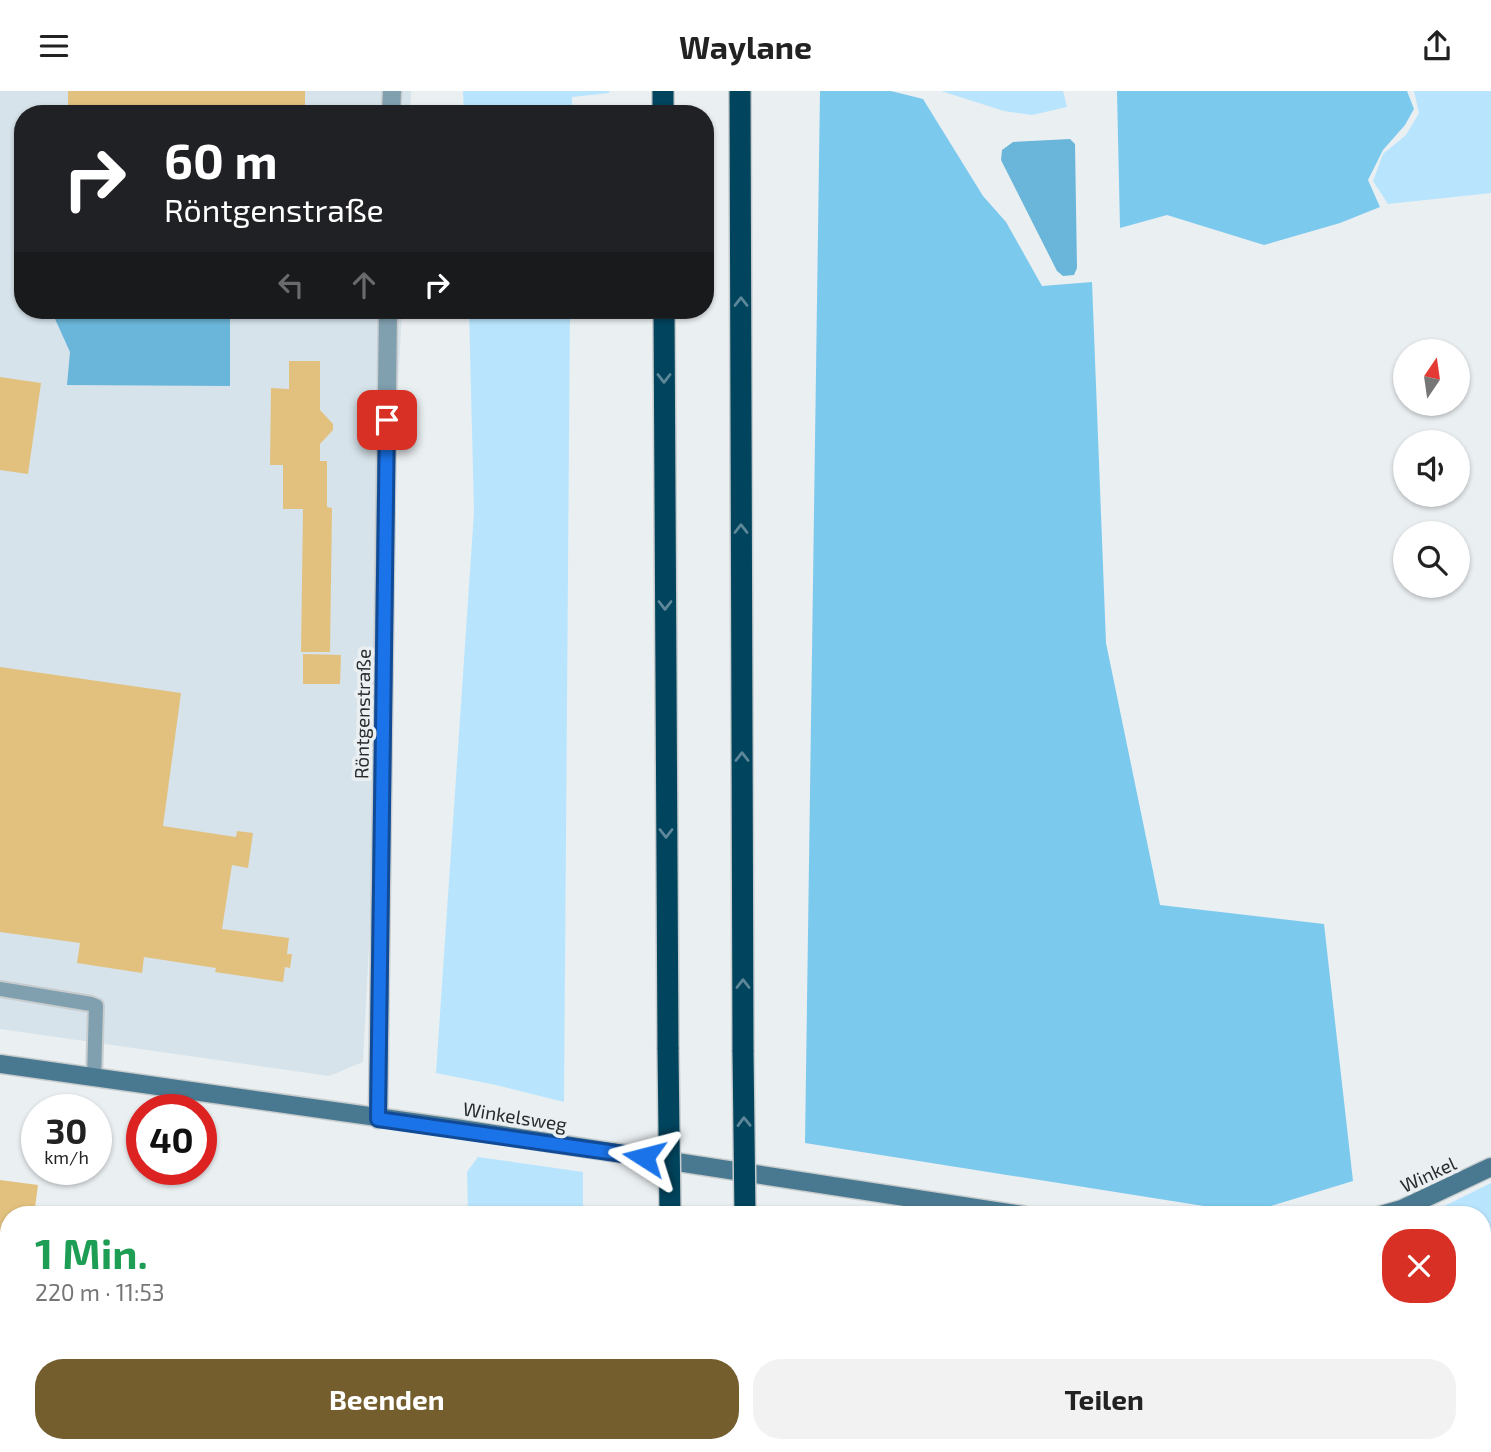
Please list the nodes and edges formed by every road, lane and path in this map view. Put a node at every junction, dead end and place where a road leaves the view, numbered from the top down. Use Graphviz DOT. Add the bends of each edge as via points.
graph roads {
  1 [pos="740,91"];
  2 [pos="388,319"];
  3 [pos="664,319"];
  4 [pos="0,989"];
  5 [pos="0,1064"];
  6 [pos="94,1078"];
  7 [pos="378,1119"];
  8 [pos="1491,1167"];
  9 [pos="670,1206"];
  10 [pos="746,1206"];
  11 [pos="963,1206"];
  12 [pos="1408,1206"];
  10 -- 1 [label="highway, one-way, bridge"];
  2 -- 7 [label="street, Röntgenstraße"];
  3 -- 9 [label="highway, one-way, bridge"];
  4 -- 6 [label="lane" via="96,1006"];
  5 -- 6 [label="street, Winkelsweg"];
  6 -- 7 [label="street, Winkelsweg"];
  7 -- 11 [label="street, Winkelsweg"];
  8 -- 12 [label="street, Winkel"];
}
